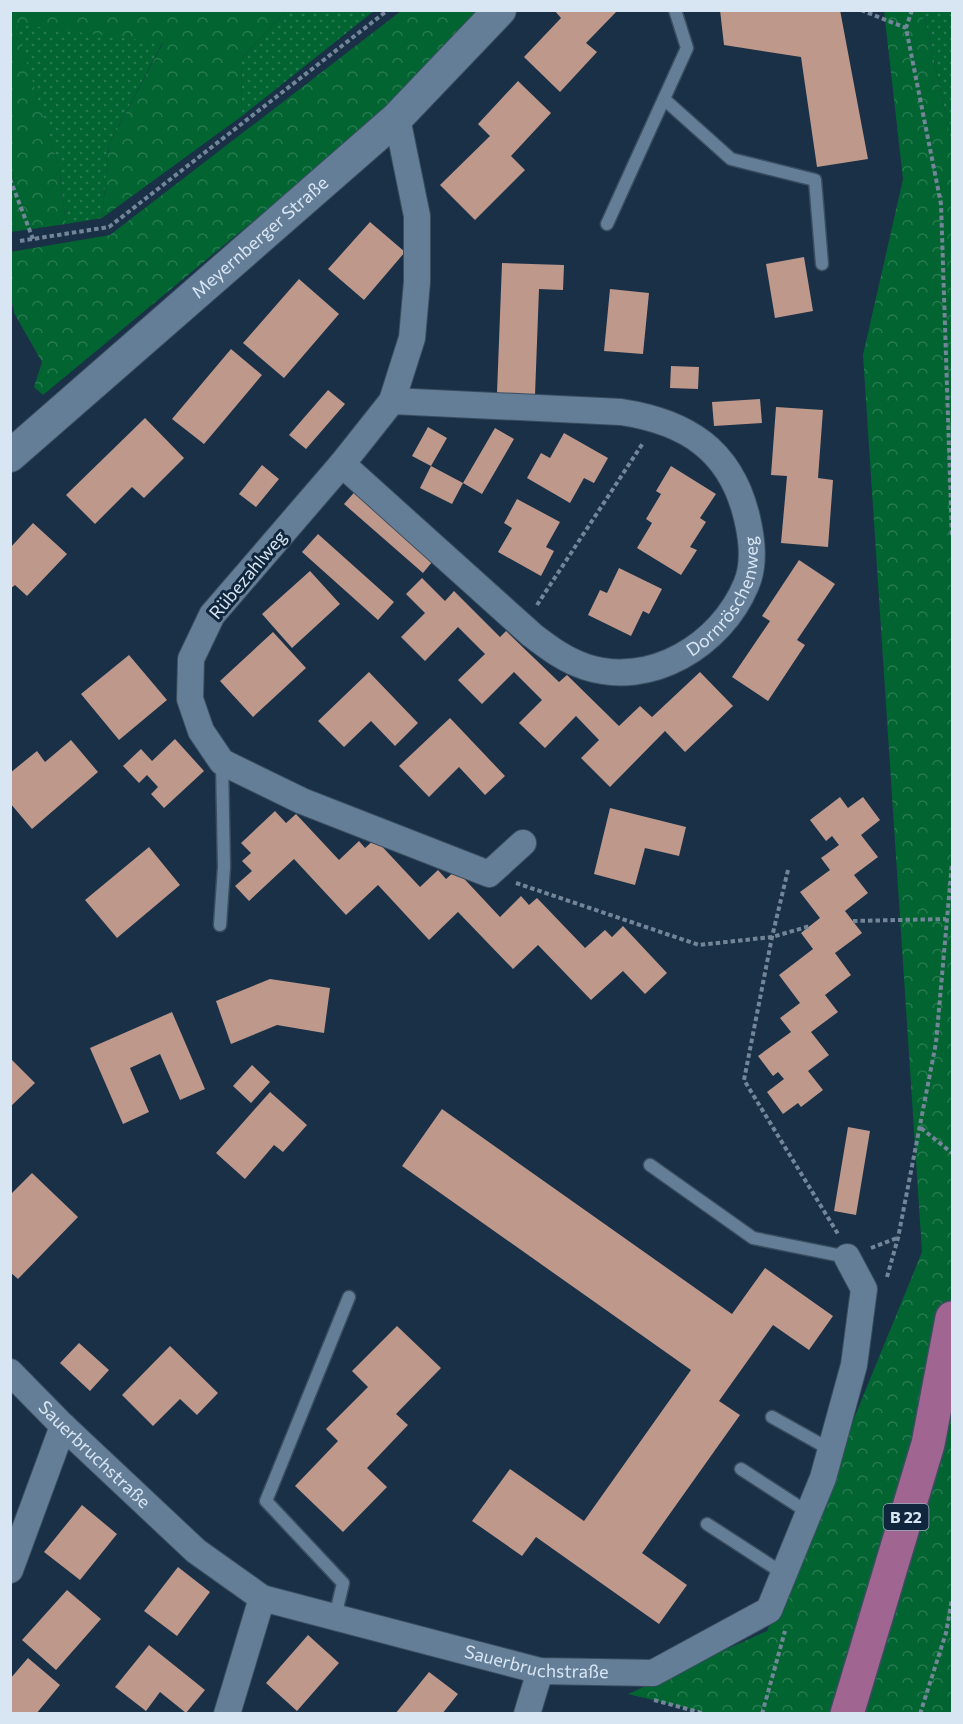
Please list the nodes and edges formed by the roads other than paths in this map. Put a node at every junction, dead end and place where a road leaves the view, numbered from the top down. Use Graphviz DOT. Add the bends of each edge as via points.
graph roads {
  1 [pos="500,10"];
  2 [pos="675,10"];
  3 [pos="664,99"];
  4 [pos="396,118"];
  5 [pos="607,224"];
  6 [pos="822,264"];
  7 [pos="392,401"];
  8 [pos="17,443"];
  9 [pos="342,464"];
  10 [pos="222,762"];
  11 [pos="523,843"];
  12 [pos="220,925"];
  13 [pos="650,1165"];
  14 [pos="847,1257"];
  15 [pos="350,1297"];
  16 [pos="952,1318"];
  17 [pos="10,1372"];
  18 [pos="772,1417"];
  19 [pos="63,1426"];
  20 [pos="831,1450"];
  21 [pos="741,1470"];
  22 [pos="809,1513"];
  23 [pos="707,1524"];
  24 [pos="10,1569"];
  25 [pos="784,1574"];
  26 [pos="262,1598"];
  27 [pos="335,1617"];
  28 [pos="540,1671"];
  29 [pos="227,1713"];
  30 [pos="527,1713"];
  31 [pos="847,1713"];
  1 -- 4 [label="street, Meyernberger Straße"];
  2 -- 3 [label="lane" via="687,48"];
  3 -- 5 [label="lane"];
  3 -- 6 [label="lane" via="731,159 815,180"];
  4 -- 7 [label="street, Rübezahlweg" via="417,216 417,282 412,338"];
  4 -- 8 [label="street, Meyernberger Straße"];
  7 -- 9 [label="street, Rübezahlweg"];
  7 -- 9 [label="street, Dornröschenweg" via="621,412 681,429 724,462 736,484 750,529 752,556 747,584 732,613 709,638 663,665 639,672 587,668 558,655 523,627"];
  9 -- 10 [label="street, Rübezahlweg" via="212,615 191,659 190,699 201,731"];
  10 -- 11 [label="street, Rübezahlweg" via="302,801 489,874"];
  10 -- 12 [label="lane" via="224,867"];
  13 -- 14 [label="lane" via="753,1238"];
  14 -- 20 [label="street, Sauerbruchstraße" via="864,1289 854,1365"];
  15 -- 27 [label="lane" via="266,1502 343,1583"];
  16 -- 31 [label="main road, B 22" via="928,1444"];
  17 -- 19 [label="street, Sauerbruchstraße"];
  18 -- 20 [label="lane"];
  19 -- 24 [label="street"];
  19 -- 26 [label="street, Sauerbruchstraße" via="196,1551"];
  20 -- 22 [label="street, Sauerbruchstraße"];
  21 -- 22 [label="lane"];
  22 -- 25 [label="street, Sauerbruchstraße"];
  23 -- 25 [label="lane"];
  25 -- 28 [label="street, Sauerbruchstraße" via="769,1610 653,1673"];
  26 -- 27 [label="street, Sauerbruchstraße"];
  26 -- 29 [label="street"];
  27 -- 28 [label="street, Sauerbruchstraße"];
  28 -- 30 [label="street"];
}
